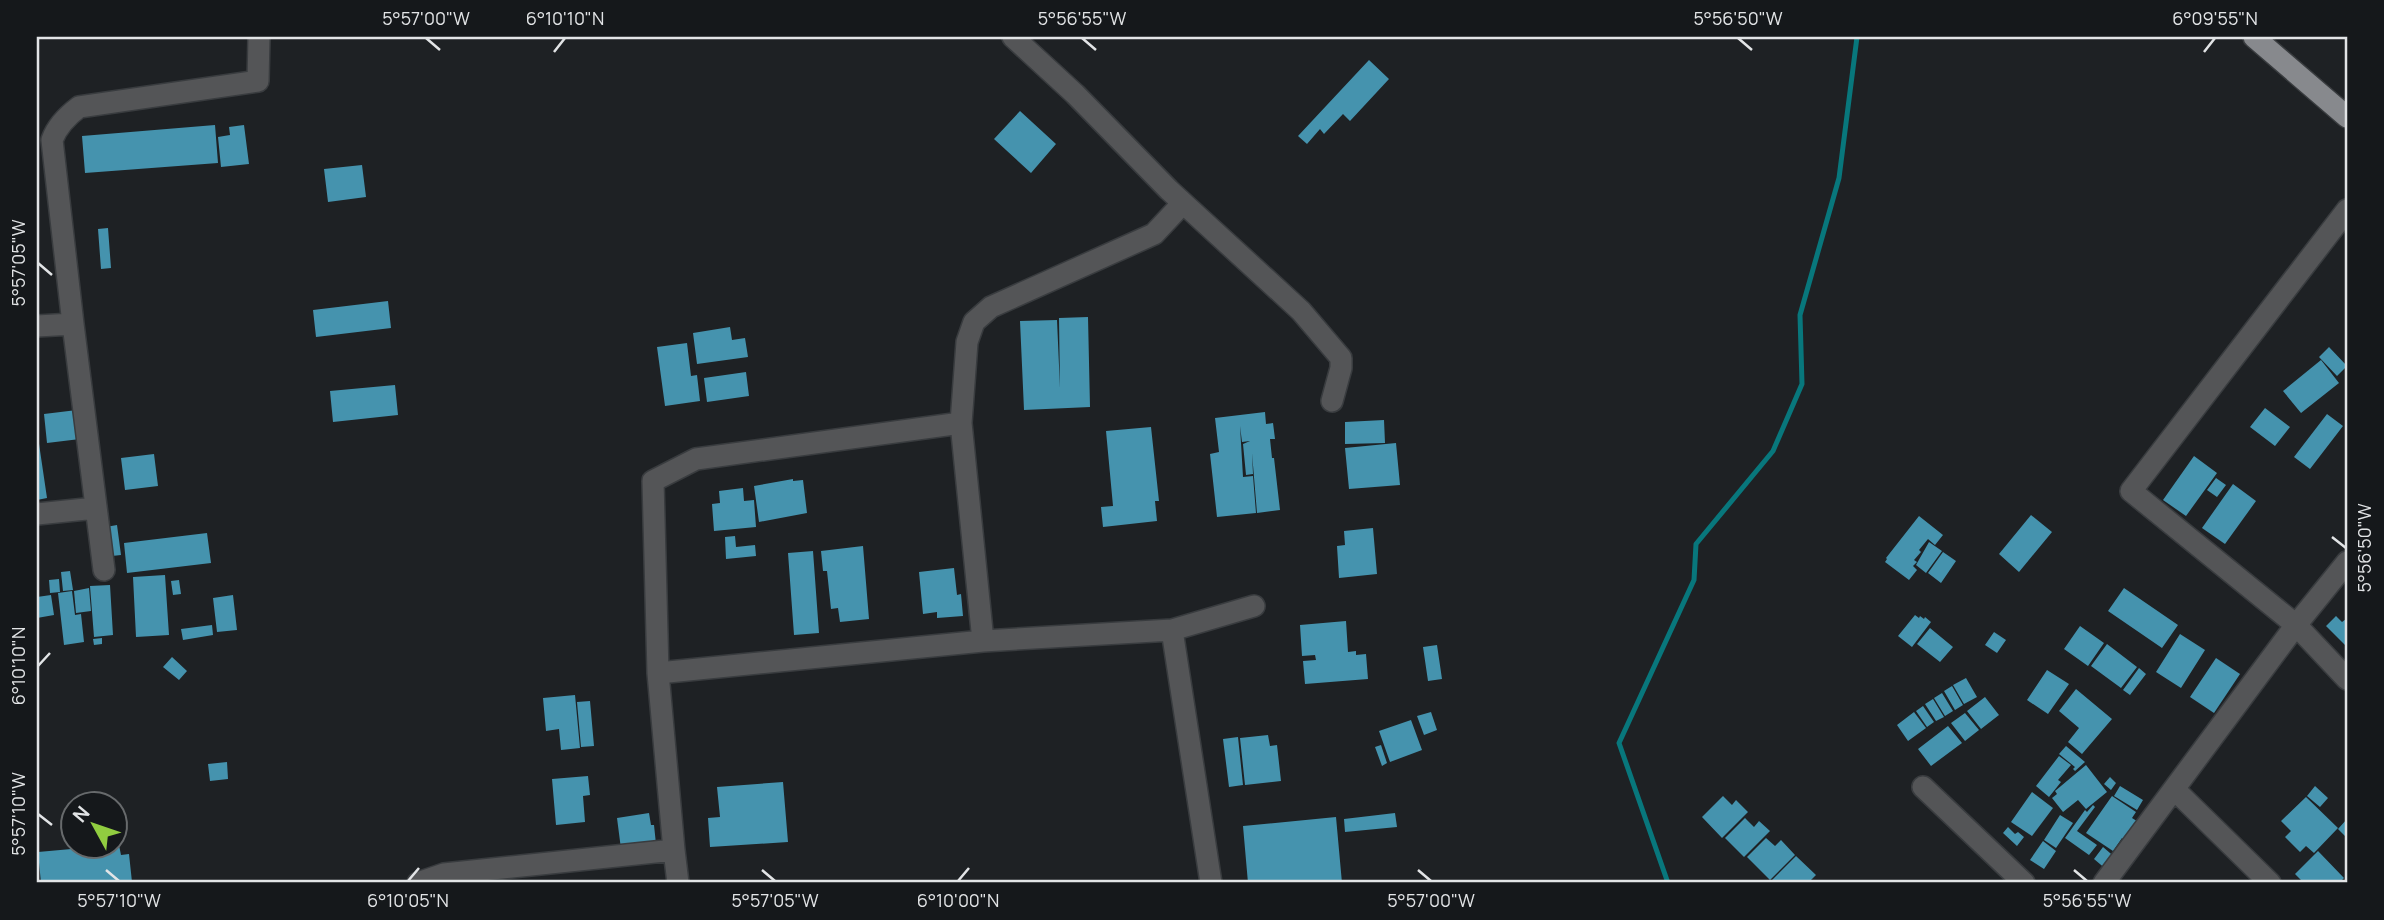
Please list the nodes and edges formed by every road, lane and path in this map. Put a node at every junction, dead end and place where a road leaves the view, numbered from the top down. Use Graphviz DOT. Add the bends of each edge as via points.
graph roads {
  1 [pos="259,37"];
  2 [pos="1013,37"];
  3 [pos="2255,37"];
  4 [pos="2347,117"];
  5 [pos="1183,203"];
  6 [pos="2347,210"];
  7 [pos="74,324"];
  8 [pos="37,326"];
  9 [pos="1332,401"];
  10 [pos="961,423"];
  11 [pos="96,508"];
  12 [pos="37,514"];
  13 [pos="2347,562"];
  14 [pos="104,570"];
  15 [pos="1254,606"];
  16 [pos="2296,625"];
  17 [pos="1172,630"];
  18 [pos="984,641"];
  19 [pos="658,673"];
  20 [pos="2347,678"];
  21 [pos="1923,787"];
  22 [pos="2174,789"];
  23 [pos="674,850"];
  24 [pos="418,883"];
  25 [pos="678,883"];
  26 [pos="1211,883"];
  27 [pos="2024,883"];
  28 [pos="2104,883"];
  29 [pos="2270,883"];
  1 -- 7 [label="street" via="258,81 79,107 56,130 52,140"];
  2 -- 5 [label="street"];
  3 -- 4 [label="main road"];
  5 -- 9 [label="street" via="1301,311 1341,358"];
  5 -- 10 [label="street" via="1154,234 991,307 974,322 967,342"];
  6 -- 16 [label="street" via="2131,491"];
  7 -- 8 [label="street"];
  7 -- 11 [label="street"];
  10 -- 18 [label="street"];
  10 -- 19 [label="street" via="696,459 653,481"];
  11 -- 12 [label="street"];
  11 -- 14 [label="street"];
  13 -- 16 [label="street"];
  15 -- 17 [label="street"];
  16 -- 20 [label="street"];
  16 -- 22 [label="street"];
  17 -- 18 [label="street"];
  17 -- 26 [label="street"];
  18 -- 19 [label="street"];
  19 -- 23 [label="street"];
  21 -- 27 [label="street"];
  22 -- 28 [label="street"];
  22 -- 29 [label="street"];
  23 -- 24 [label="street" via="443,874"];
  23 -- 25 [label="street"];
}
